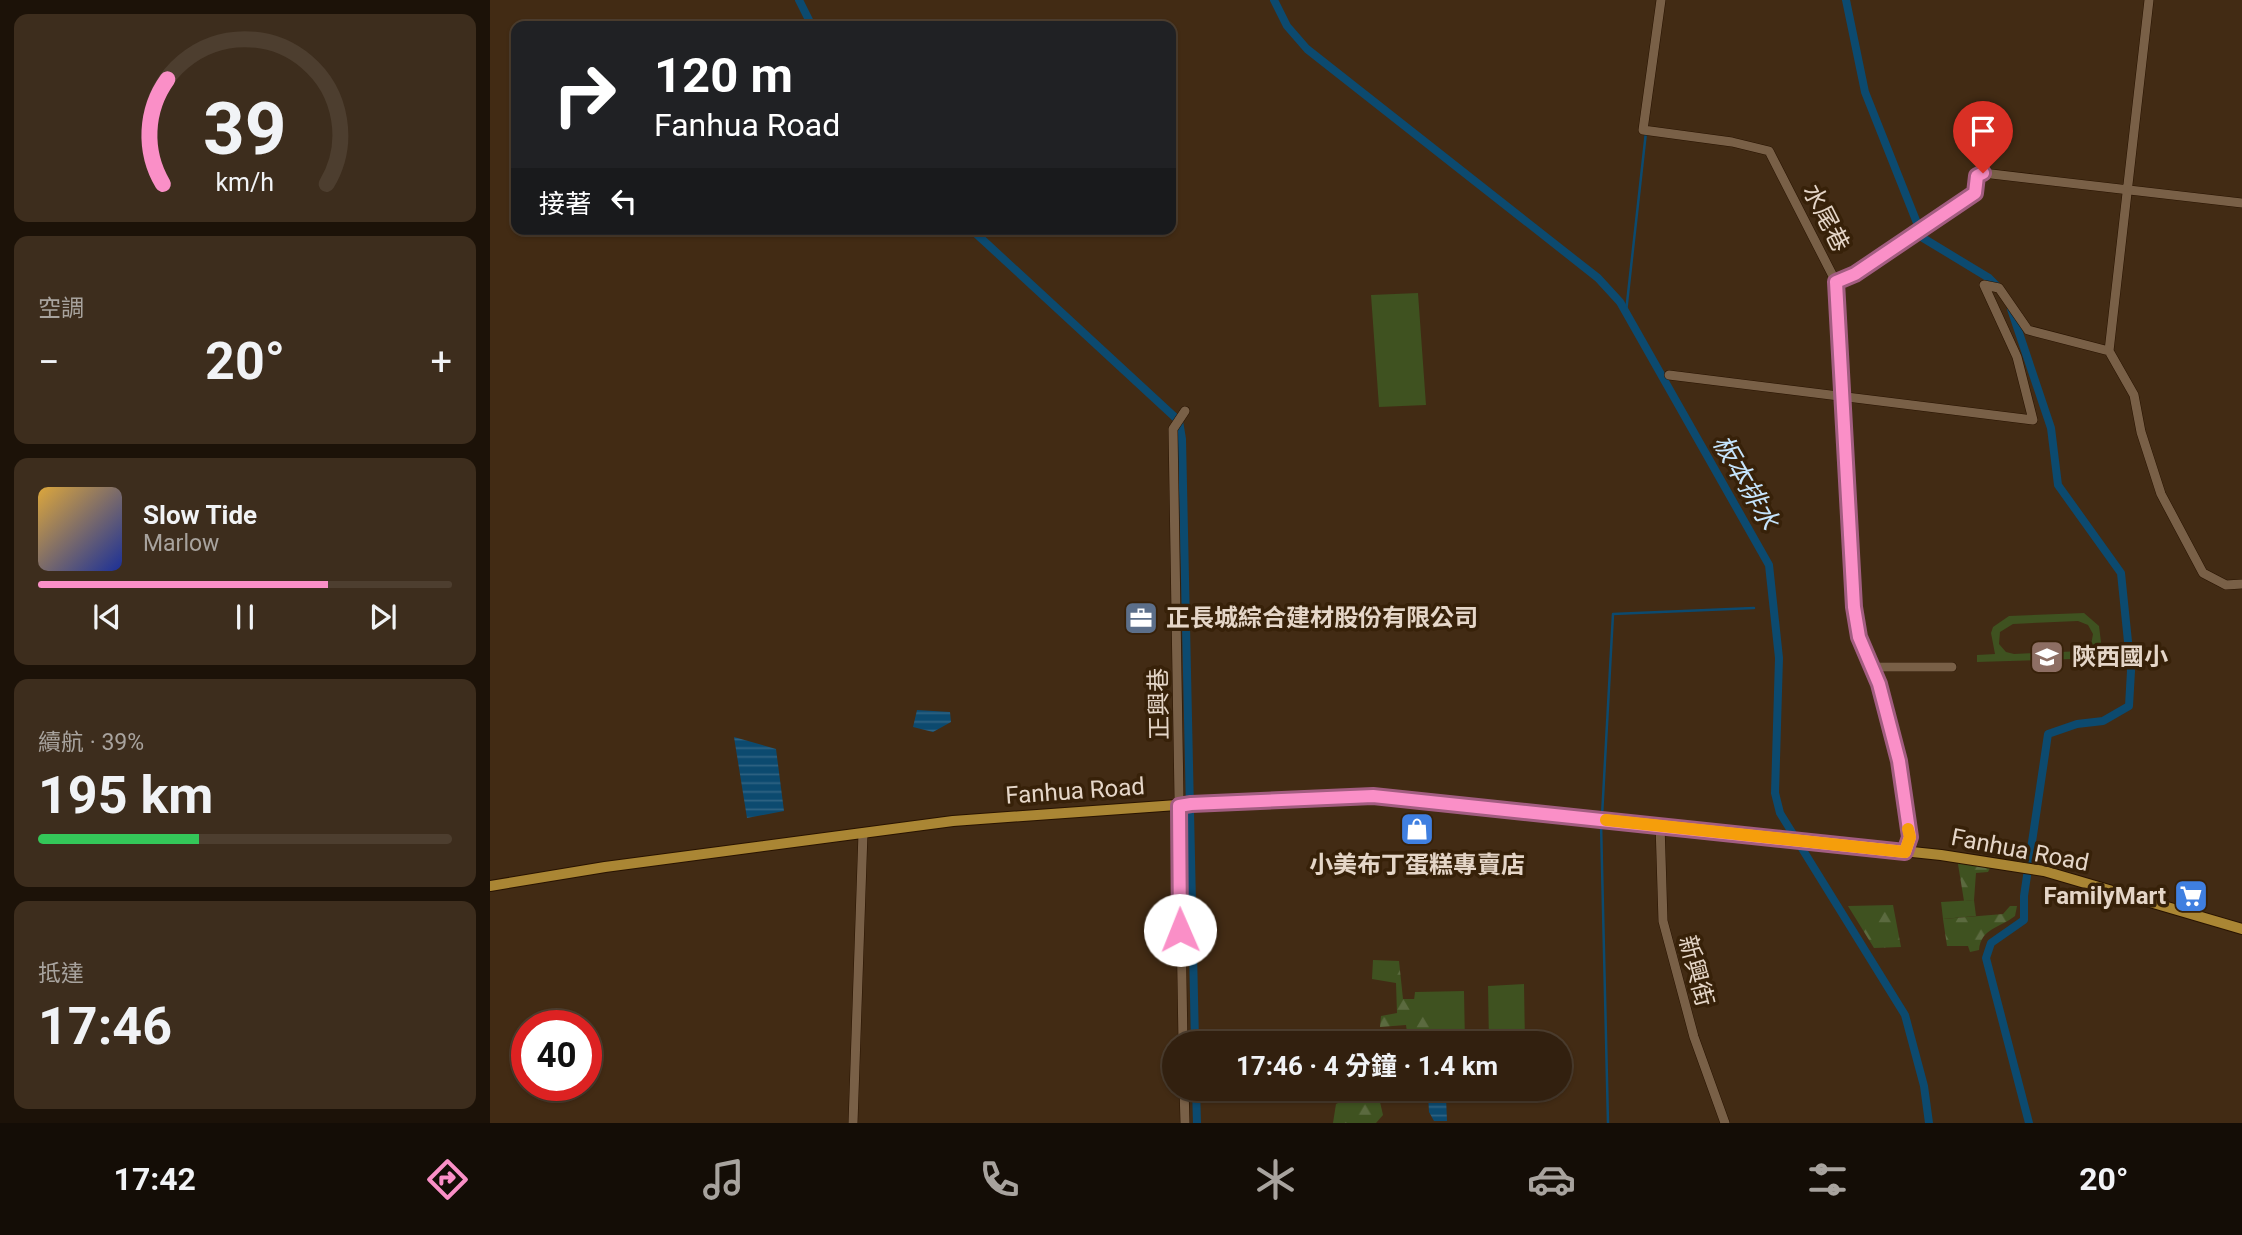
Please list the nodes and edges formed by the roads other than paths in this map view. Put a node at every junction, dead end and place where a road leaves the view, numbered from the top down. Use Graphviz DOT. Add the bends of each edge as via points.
graph roads {
  1 [pos="1661,0"];
  2 [pos="2148,0"];
  3 [pos="2127,190"];
  4 [pos="2242,203"];
  5 [pos="1836,282"];
  6 [pos="2109,351"];
  7 [pos="1669,375"];
  8 [pos="1844,395"];
  9 [pos="1185,411"];
  10 [pos="2242,584"];
  11 [pos="1872,667"];
  12 [pos="1952,667"];
  13 [pos="1179,806"];
  14 [pos="1660,824"];
  15 [pos="863,833"];
  16 [pos="1905,852"];
  17 [pos="490,886"];
  18 [pos="2242,929"];
  19 [pos="1183,1031"];
  20 [pos="1184,1101"];
  21 [pos="853,1123"];
  22 [pos="1185,1123"];
  23 [pos="1725,1123"];
  1 -- 5 [label="street, 水尾巷" via="1643,130 1769,151"];
  2 -- 3 [label="street"];
  3 -- 4 [label="street"];
  3 -- 5 [label="street" via="1983,173 1977,176 1975,193 1855,274"];
  3 -- 6 [label="street"];
  5 -- 8 [label="street, 水尾巷"];
  6 -- 8 [label="street" via="2028,330 1999,288 1984,285 2017,357 2033,419"];
  6 -- 10 [label="street" via="2134,395 2161,494 2203,573 2226,586"];
  7 -- 8 [label="street"];
  8 -- 11 [label="street, 水尾巷" via="1854,607 1859,637"];
  9 -- 13 [label="street, 正興巷" via="1173,429"];
  11 -- 12 [label="street"];
  11 -- 16 [label="street, 水尾巷" via="1899,761 1910,837"];
  13 -- 14 [label="main road, Fanhua Road" via="1373,796"];
  13 -- 15 [label="main road, Fanhua Road" via="953,821"];
  13 -- 19 [label="street, 正興巷"];
  14 -- 16 [label="main road, Fanhua Road"];
  14 -- 23 [label="street, 新興街" via="1662,922 1694,1037"];
  15 -- 17 [label="main road, Fanhua Road"];
  15 -- 21 [label="street"];
  16 -- 18 [label="main road, Fanhua Road" via="2044,871"];
  20 -- 22 [label="street"];
}
